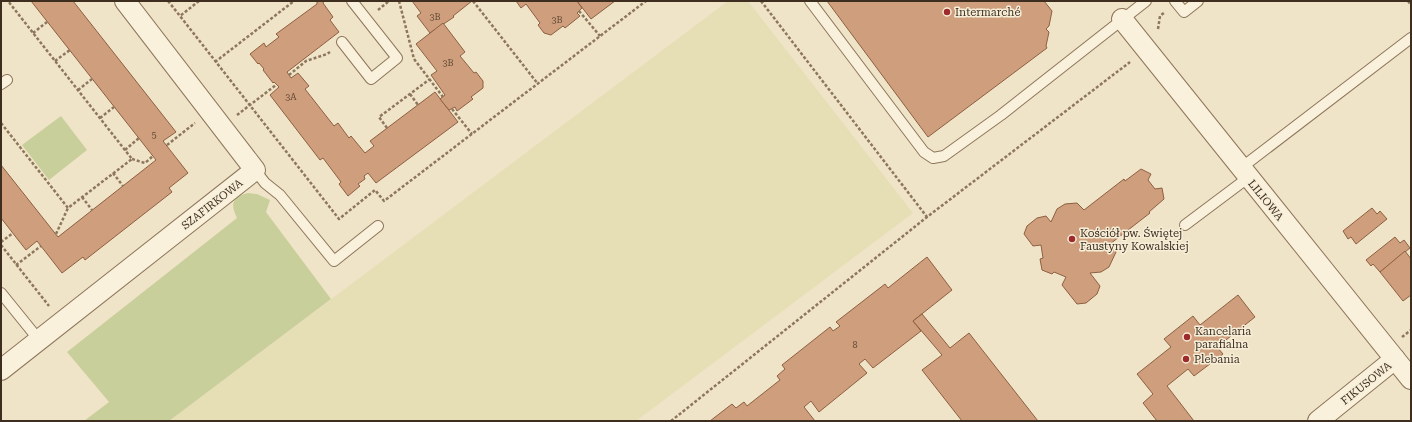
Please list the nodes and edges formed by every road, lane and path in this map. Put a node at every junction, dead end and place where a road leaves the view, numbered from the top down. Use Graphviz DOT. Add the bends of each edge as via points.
graph roads {
  1 [pos="8,1"];
  2 [pos="15,1"];
  3 [pos="125,1"];
  4 [pos="168,1"];
  5 [pos="199,1"];
  6 [pos="294,1"];
  7 [pos="352,1"];
  8 [pos="389,1"];
  9 [pos="399,1"];
  10 [pos="472,1"];
  11 [pos="646,1"];
  12 [pos="761,1"];
  13 [pos="810,1"];
  14 [pos="1146,1"];
  15 [pos="1175,1"];
  16 [pos="1198,1"];
  17 [pos="1408,1"];
  18 [pos="11,4"];
  19 [pos="1411,5"];
  20 [pos="383,6"];
  21 [pos="579,11"];
  22 [pos="180,16"];
  23 [pos="1122,19"];
  24 [pos="47,22"];
  25 [pos="33,33"];
  26 [pos="600,36"];
  27 [pos="1411,38"];
  28 [pos="342,42"];
  29 [pos="70,50"];
  30 [pos="55,61"];
  31 [pos="215,62"];
  32 [pos="1131,62"];
  33 [pos="92,79"];
  34 [pos="430,79"];
  35 [pos="538,84"];
  36 [pos="276,85"];
  37 [pos="78,90"];
  38 [pos="410,94"];
  39 [pos="443,97"];
  40 [pos="418,105"];
  41 [pos="250,106"];
  42 [pos="114,107"];
  43 [pos="452,108"];
  44 [pos="210,112"];
  45 [pos="100,118"];
  46 [pos="1,123"];
  47 [pos="222,127"];
  48 [pos="387,128"];
  49 [pos="472,134"];
  50 [pos="139,138"];
  51 [pos="167,145"];
  52 [pos="125,150"];
  53 [pos="153,156"];
  54 [pos="132,159"];
  55 [pos="255,170"];
  56 [pos="113,173"];
  57 [pos="1245,173"];
  58 [pos="123,186"];
  59 [pos="82,197"];
  60 [pos="68,208"];
  61 [pos="92,210"];
  62 [pos="927,217"];
  63 [pos="378,226"];
  64 [pos="1185,226"];
  65 [pos="13,233"];
  66 [pos="56,234"];
  67 [pos="1,242"];
  68 [pos="1,246"];
  69 [pos="41,246"];
  70 [pos="16,265"];
  71 [pos="1,293"];
  72 [pos="50,308"];
  73 [pos="1411,330"];
  74 [pos="1400,338"];
  75 [pos="38,340"];
  76 [pos="1395,359"];
  77 [pos="1,370"];
  78 [pos="1411,379"];
  79 [pos="671,421"];
  80 [pos="1318,421"];
  1 -- 18 [label="path"];
  2 -- 18 [label="path"];
  3 -- 44 [label="street"];
  4 -- 22 [label="path"];
  5 -- 22 [label="path"];
  6 -- 31 [label="path"];
  7 -- 28 [label="lane" via="397,58 371,79"];
  8 -- 20 [label="path"];
  9 -- 34 [label="path" via="414,59"];
  10 -- 35 [label="path"];
  11 -- 26 [label="path"];
  12 -- 62 [label="path"];
  13 -- 23 [label="lane" via="924,152 932,158 944,156 1001,115"];
  14 -- 23 [label="lane"];
  15 -- 16 [label="lane" via="1184,12"];
  17 -- 19 [label="path"];
  18 -- 25 [label="path"];
  21 -- 26 [label="path"];
  22 -- 31 [label="path"];
  23 -- 57 [label="street, LILIOWA"];
  24 -- 25 [label="path"];
  25 -- 30 [label="path"];
  26 -- 35 [label="path"];
  27 -- 57 [label="lane"];
  29 -- 30 [label="path"];
  30 -- 37 [label="path"];
  31 -- 41 [label="path"];
  32 -- 62 [label="path"];
  33 -- 37 [label="path"];
  34 -- 38 [label="path"];
  34 -- 39 [label="path"];
  35 -- 49 [label="path"];
  36 -- 41 [label="path"];
  37 -- 45 [label="path"];
  38 -- 40 [label="path"];
  38 -- 48 [label="path" via="379,117"];
  41 -- 47 [label="path"];
  41 -- 49 [label="path" via="339,219 375,190 384,201"];
  42 -- 45 [label="path"];
  43 -- 49 [label="path"];
  44 -- 47 [label="street"];
  44 -- 51 [label="path"];
  45 -- 52 [label="path"];
  46 -- 60 [label="path"];
  47 -- 55 [label="street"];
  50 -- 52 [label="path"];
  52 -- 54 [label="path"];
  53 -- 54 [label="path" via="145,163"];
  54 -- 56 [label="path"];
  55 -- 63 [label="lane" via="265,183 280,195 334,261"];
  55 -- 75 [label="street, SZAFIRKOWA"];
  56 -- 58 [label="path"];
  56 -- 59 [label="path"];
  57 -- 64 [label="lane"];
  57 -- 76 [label="street, LILIOWA"];
  59 -- 60 [label="path"];
  59 -- 61 [label="path"];
  60 -- 66 [label="path"];
  62 -- 79 [label="path"];
  65 -- 67 [label="path"];
  68 -- 70 [label="path"];
  69 -- 70 [label="path"];
  70 -- 72 [label="path"];
  71 -- 75 [label="lane"];
  73 -- 74 [label="path"];
  75 -- 77 [label="street, SZAFIRKOWA"];
  76 -- 78 [label="street, LILIOWA"];
  76 -- 80 [label="street, FIKUSOWA"];
}
